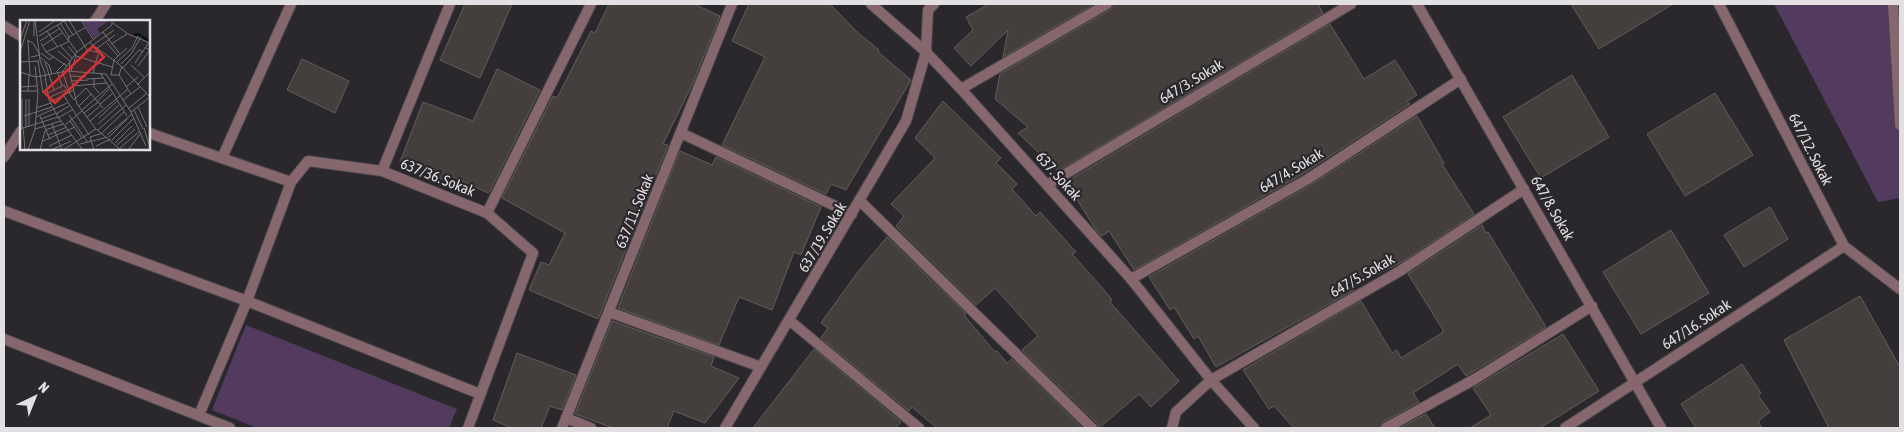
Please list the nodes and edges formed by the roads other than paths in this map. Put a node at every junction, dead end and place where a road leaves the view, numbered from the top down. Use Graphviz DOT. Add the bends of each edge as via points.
graph roads {
  1 [pos="106,4"];
  2 [pos="291,4"];
  3 [pos="450,4"];
  4 [pos="591,4"];
  5 [pos="732,4"];
  6 [pos="871,4"];
  7 [pos="934,4"];
  8 [pos="1107,4"];
  9 [pos="1351,4"];
  10 [pos="1417,4"];
  11 [pos="1719,4"];
  12 [pos="1893,4"];
  13 [pos="96,20"];
  14 [pos="4,26"];
  15 [pos="20,35"];
  16 [pos="926,52"];
  17 [pos="1461,79"];
  18 [pos="961,89"];
  19 [pos="1899,108"];
  20 [pos="1900,126"];
  21 [pos="20,133"];
  22 [pos="150,133"];
  23 [pos="681,133"];
  24 [pos="4,157"];
  25 [pos="222,158"];
  26 [pos="382,171"];
  27 [pos="291,182"];
  28 [pos="1047,185"];
  29 [pos="1524,188"];
  30 [pos="860,201"];
  31 [pos="4,211"];
  32 [pos="487,214"];
  33 [pos="852,214"];
  34 [pos="1844,246"];
  35 [pos="1131,279"];
  36 [pos="1900,289"];
  37 [pos="247,301"];
  38 [pos="1592,306"];
  39 [pos="609,312"];
  40 [pos="789,320"];
  41 [pos="4,339"];
  42 [pos="761,367"];
  43 [pos="1211,380"];
  44 [pos="1636,382"];
  45 [pos="480,394"];
  46 [pos="200,415"];
  47 [pos="566,418"];
  48 [pos="230,428"];
  49 [pos="468,428"];
  50 [pos="562,428"];
  51 [pos="591,428"];
  52 [pos="725,428"];
  53 [pos="919,428"];
  54 [pos="1092,428"];
  55 [pos="1172,428"];
  56 [pos="1254,428"];
  57 [pos="1386,428"];
  58 [pos="1565,428"];
  59 [pos="1661,428"];
  1 -- 13 [label="street"];
  2 -- 25 [label="street"];
  3 -- 26 [label="street"];
  4 -- 32 [label="street"];
  5 -- 23 [label="street, 637/11. Sokak"];
  6 -- 16 [label="street, 637. Sokak"];
  7 -- 16 [label="street, 637/19. Sokak" via="928,10"];
  8 -- 18 [label="street"];
  9 -- 28 [label="street, 647/3. Sokak"];
  10 -- 17 [label="street, 647/8. Sokak"];
  11 -- 34 [label="street, 647/12. Sokak"];
  12 -- 19 [label="street"];
  14 -- 15 [label="street"];
  16 -- 18 [label="street, 637. Sokak"];
  16 -- 30 [label="street, 637/19. Sokak" via="906,120"];
  17 -- 29 [label="street, 647/8. Sokak"];
  17 -- 35 [label="street, 647/4. Sokak" via="1308,179"];
  18 -- 28 [label="street, 637. Sokak"];
  19 -- 20 [label="street"];
  21 -- 24 [label="street"];
  22 -- 25 [label="street"];
  23 -- 33 [label="street"];
  23 -- 39 [label="street, 637/11. Sokak"];
  25 -- 27 [label="street"];
  26 -- 27 [label="street, 637/36. Sokak" via="308,161"];
  26 -- 32 [label="street, 637/36. Sokak"];
  27 -- 37 [label="street"];
  28 -- 35 [label="street, 637. Sokak"];
  29 -- 38 [label="street, 647/8. Sokak"];
  29 -- 43 [label="street, 647/5. Sokak" via="1400,271"];
  30 -- 33 [label="street, 637/19. Sokak"];
  30 -- 54 [label="street"];
  31 -- 37 [label="street"];
  32 -- 45 [label="street, 637/36. Sokak" via="532,254"];
  33 -- 40 [label="street, 637/19. Sokak"];
  34 -- 36 [label="street, 647/12. Sokak"];
  34 -- 44 [label="street, 647/16. Sokak"];
  35 -- 43 [label="street, 637. Sokak"];
  37 -- 45 [label="street"];
  37 -- 46 [label="street"];
  38 -- 44 [label="street, 647/8. Sokak"];
  38 -- 57 [label="street" via="1475,379"];
  39 -- 42 [label="street"];
  39 -- 47 [label="street, 637/11. Sokak"];
  40 -- 42 [label="street, 637/19. Sokak"];
  40 -- 53 [label="street"];
  41 -- 46 [label="street"];
  42 -- 52 [label="street, 637/19. Sokak"];
  43 -- 55 [label="street, 647/5. Sokak" via="1176,412"];
  43 -- 56 [label="street, 637. Sokak"];
  44 -- 58 [label="street, 647/16. Sokak"];
  44 -- 59 [label="street, 647/8. Sokak"];
  45 -- 49 [label="street, 637/36. Sokak"];
  46 -- 48 [label="street"];
  47 -- 50 [label="street, 637/11. Sokak"];
  47 -- 51 [label="street"];
}
